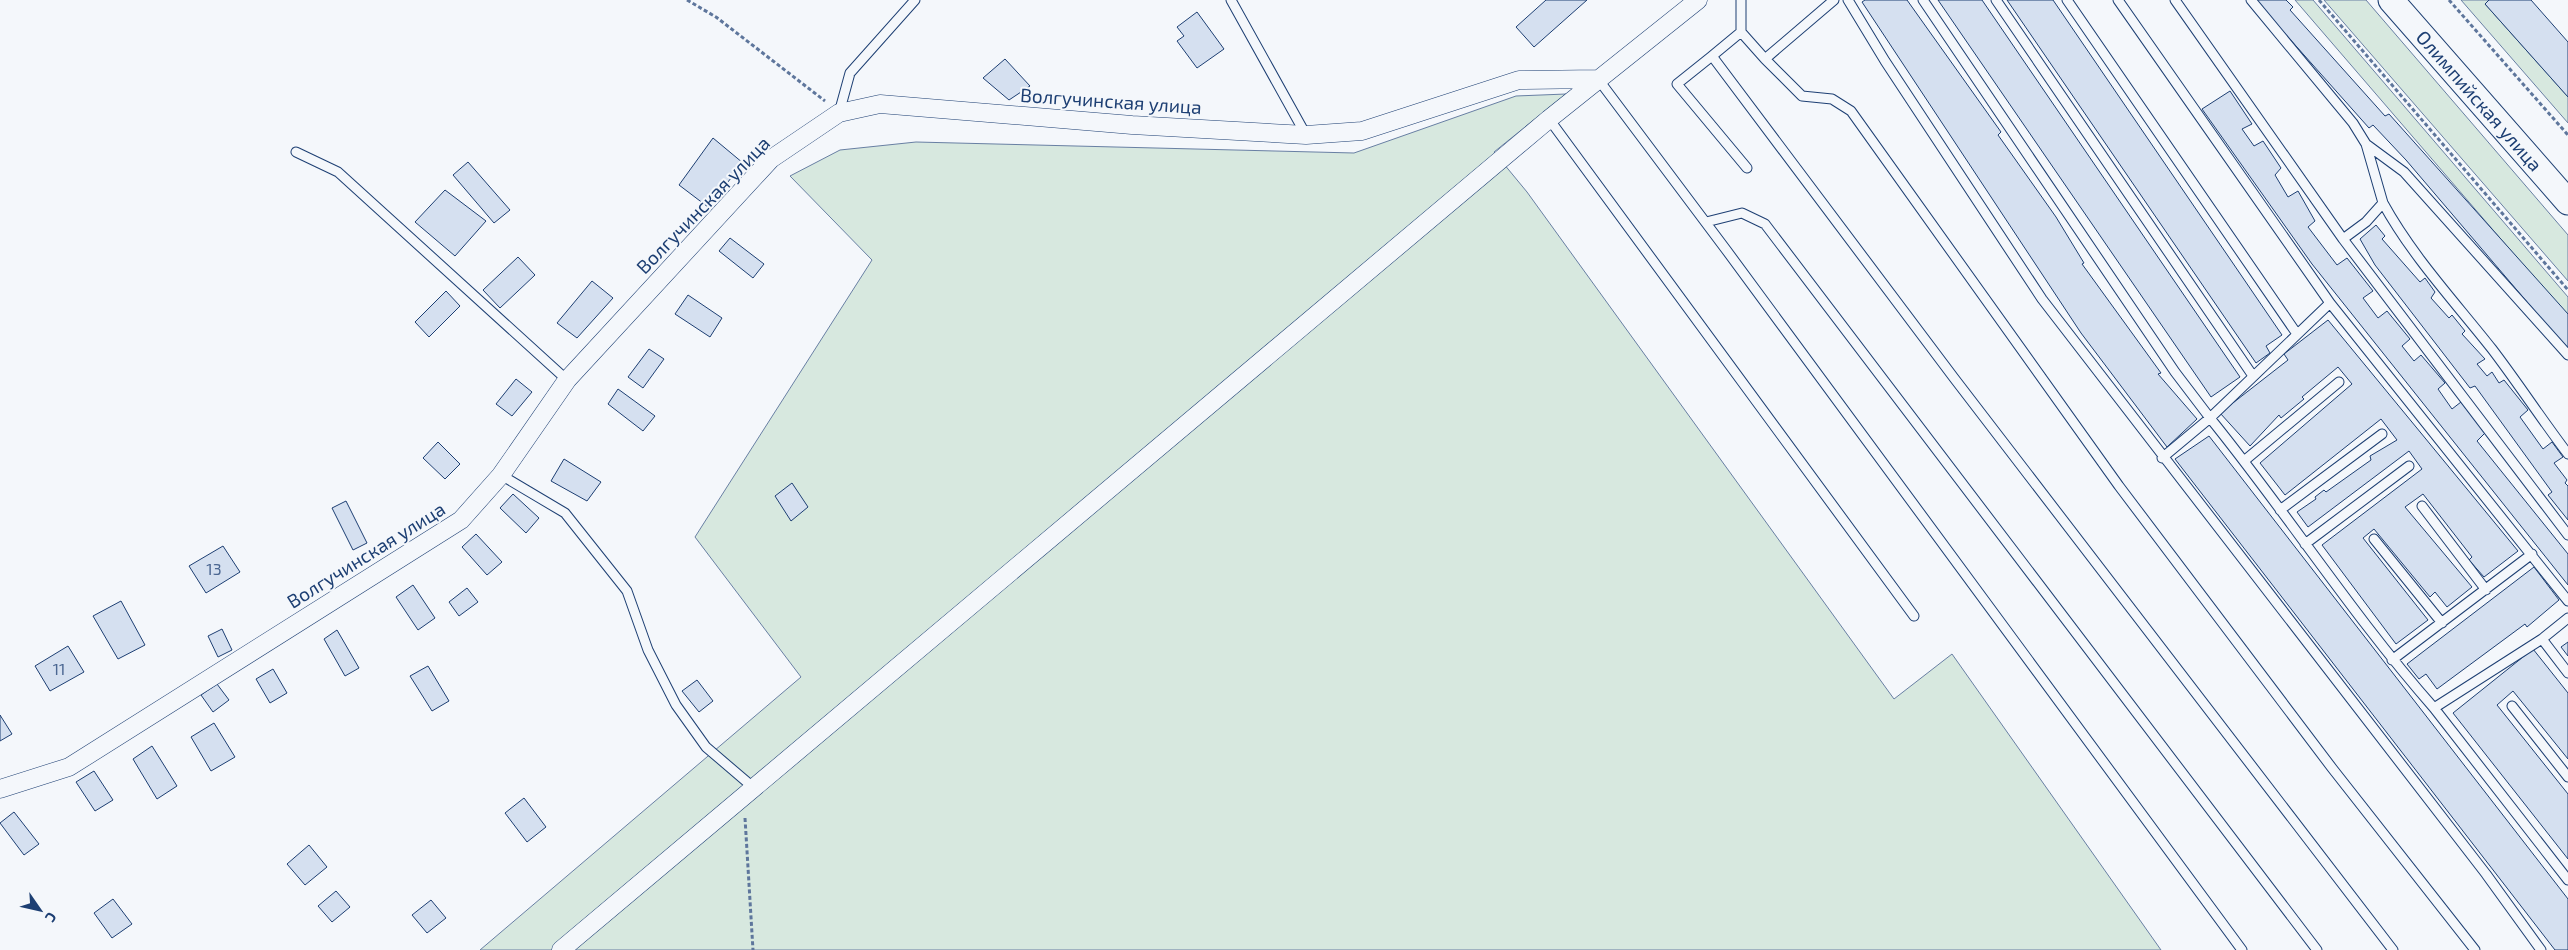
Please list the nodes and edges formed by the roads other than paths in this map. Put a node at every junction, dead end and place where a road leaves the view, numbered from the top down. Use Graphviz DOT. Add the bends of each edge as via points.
graph roads {
  1 [pos="915,0"];
  2 [pos="1231,0"];
  3 [pos="1698,0"];
  4 [pos="1741,0"];
  5 [pos="1834,0"];
  6 [pos="1848,0"];
  7 [pos="1923,0"];
  8 [pos="1996,0"];
  9 [pos="2066,0"];
  10 [pos="2118,0"];
  11 [pos="2175,0"];
  12 [pos="2251,0"];
  13 [pos="2399,3"];
  14 [pos="1741,32"];
  15 [pos="1712,56"];
  16 [pos="1765,59"];
  17 [pos="1598,79"];
  18 [pos="839,113"];
  19 [pos="1549,119"];
  20 [pos="1306,135"];
  21 [pos="2366,144"];
  22 [pos="296,152"];
  23 [pos="1747,168"];
  24 [pos="2568,202"];
  25 [pos="2383,203"];
  26 [pos="1706,222"];
  27 [pos="2344,239"];
  28 [pos="2330,303"];
  29 [pos="2297,334"];
  30 [pos="2568,355"];
  31 [pos="2253,376"];
  32 [pos="567,380"];
  33 [pos="2339,382"];
  34 [pos="2210,418"];
  35 [pos="2382,434"];
  36 [pos="2568,454"];
  37 [pos="2162,458"];
  38 [pos="2244,461"];
  39 [pos="2409,466"];
  40 [pos="501,475"];
  41 [pos="2422,506"];
  42 [pos="2280,510"];
  43 [pos="2568,535"];
  44 [pos="2374,539"];
  45 [pos="2305,544"];
  46 [pos="2532,554"];
  47 [pos="2486,590"];
  48 [pos="2568,601"];
  49 [pos="1914,616"];
  50 [pos="2568,618"];
  51 [pos="2442,623"];
  52 [pos="2542,639"];
  53 [pos="2392,660"];
  54 [pos="2568,673"];
  55 [pos="2512,706"];
  56 [pos="2434,708"];
  57 [pos="2568,776"];
  58 [pos="0,789"];
  59 [pos="749,793"];
  60 [pos="2568,880"];
  61 [pos="562,950"];
  62 [pos="2242,950"];
  63 [pos="2316,950"];
  64 [pos="2394,950"];
  65 [pos="2475,950"];
  66 [pos="2540,950"];
  1 -- 18 [label="lane" via="850,73"];
  2 -- 20 [label="lane"];
  3 -- 17 [label="street"];
  4 -- 14 [label="lane"];
  5 -- 16 [label="lane"];
  6 -- 37 [label="lane" via="1884,61 2042,299"];
  7 -- 34 [label="lane" via="2175,372"];
  8 -- 31 [label="lane"];
  9 -- 29 [label="lane"];
  10 -- 28 [label="lane"];
  11 -- 27 [label="lane"];
  12 -- 21 [label="lane" via="2353,123"];
  13 -- 24 [label="main road, Олимпийская улица"];
  14 -- 15 [label="lane"];
  14 -- 16 [label="lane"];
  15 -- 23 [label="lane" via="1677,84"];
  15 -- 64 [label="lane" via="1960,386"];
  16 -- 65 [label="lane" via="1802,96 1832,99 1851,111 2119,486 2326,760"];
  17 -- 19 [label="street"];
  17 -- 20 [label="street, Волгучинская улица" via="1519,80 1362,131"];
  17 -- 26 [label="lane"];
  18 -- 20 [label="street, Волгучинская улица" via="880,104 1132,125"];
  18 -- 32 [label="street, Волгучинская улица" via="771,159"];
  19 -- 49 [label="lane"];
  19 -- 59 [label="street"];
  21 -- 25 [label="lane"];
  21 -- 30 [label="lane" via="2404,172"];
  22 -- 32 [label="lane" via="338,172"];
  25 -- 27 [label="lane"];
  25 -- 36 [label="lane" via="2413,250 2493,351"];
  26 -- 62 [label="lane"];
  26 -- 63 [label="lane" via="1742,213 1765,224"];
  27 -- 43 [label="lane"];
  28 -- 29 [label="lane"];
  28 -- 46 [label="lane"];
  29 -- 31 [label="lane"];
  31 -- 34 [label="lane"];
  32 -- 40 [label="street, Волгучинская улица"];
  33 -- 38 [label="lane"];
  34 -- 37 [label="lane"];
  34 -- 38 [label="lane"];
  35 -- 42 [label="lane"];
  37 -- 66 [label="lane" via="2480,866"];
  38 -- 42 [label="lane"];
  39 -- 45 [label="lane"];
  40 -- 58 [label="street, Волгучинская улица" via="461,520 280,635 69,767"];
  40 -- 59 [label="lane" via="565,513 627,591 648,650 676,705 706,747"];
  41 -- 47 [label="lane"];
  42 -- 45 [label="lane"];
  44 -- 51 [label="lane"];
  45 -- 53 [label="lane"];
  46 -- 47 [label="lane"];
  46 -- 48 [label="lane"];
  47 -- 51 [label="lane"];
  50 -- 52 [label="lane"];
  51 -- 53 [label="lane"];
  52 -- 54 [label="lane"];
  52 -- 56 [label="lane"];
  53 -- 56 [label="lane"];
  55 -- 57 [label="lane"];
  56 -- 60 [label="lane"];
  59 -- 61 [label="street"];
}
